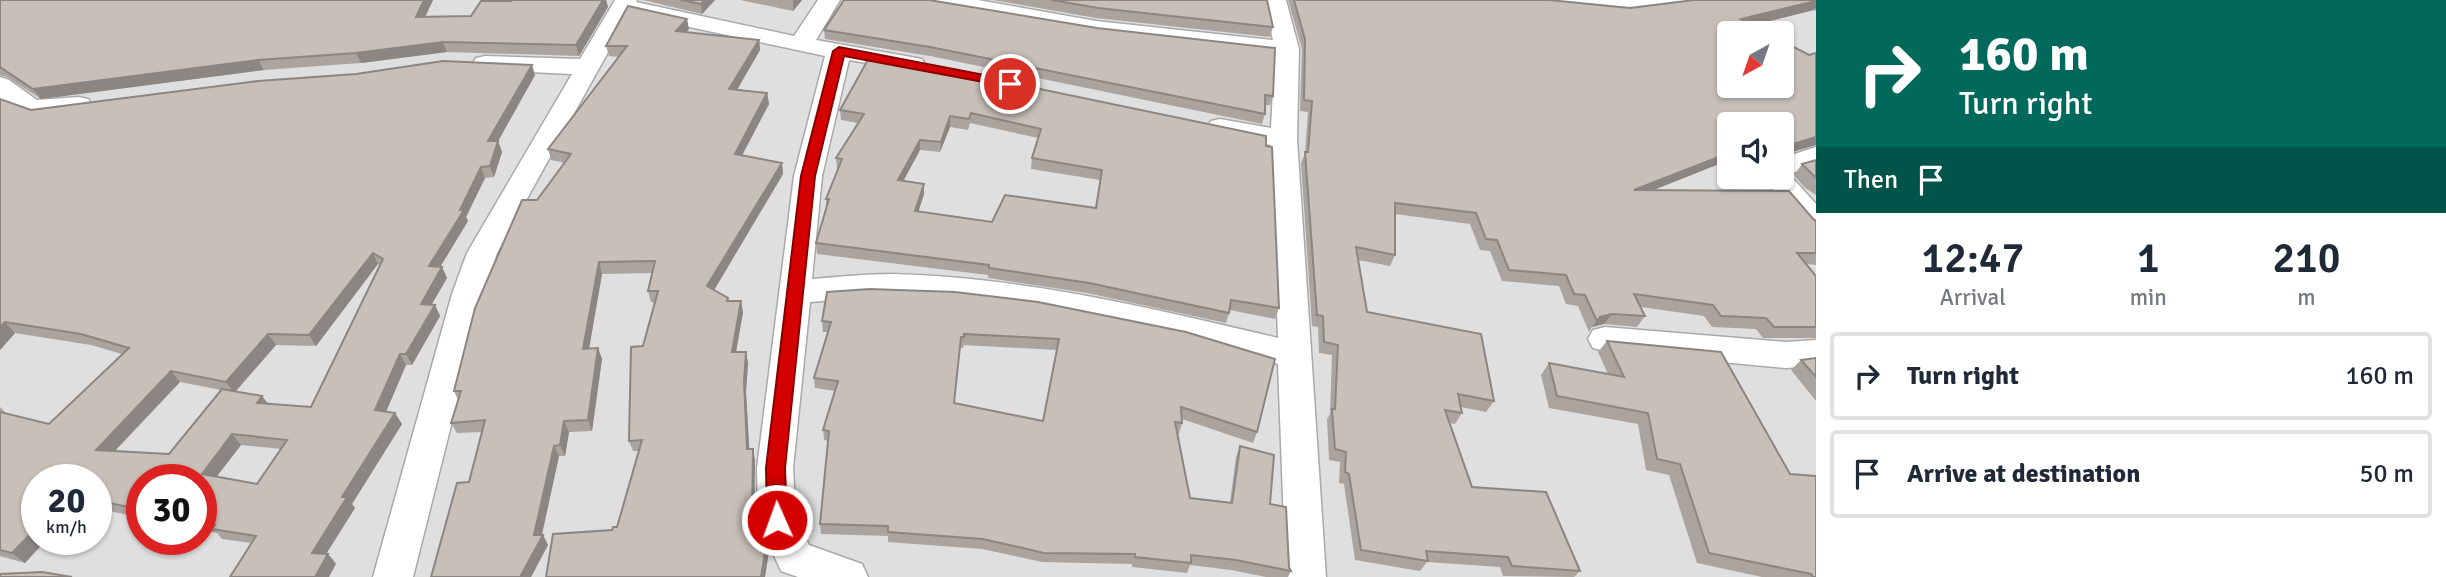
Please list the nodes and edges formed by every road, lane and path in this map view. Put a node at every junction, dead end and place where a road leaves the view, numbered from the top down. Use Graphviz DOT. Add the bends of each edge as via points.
graph roads {
  1 [pos="829,0"];
  2 [pos="940,0"];
  3 [pos="1275,0"];
  4 [pos="1538,0"];
  5 [pos="1692,0"];
  6 [pos="624,3"];
  7 [pos="801,45"];
  8 [pos="1287,49"];
  9 [pos="839,51"];
  10 [pos="460,63"];
  11 [pos="589,66"];
  12 [pos="943,69"];
  13 [pos="0,85"];
  14 [pos="105,102"];
  15 [pos="1195,122"];
  16 [pos="1284,139"];
  17 [pos="1816,156"];
  18 [pos="1794,163"];
  19 [pos="1787,189"];
  20 [pos="1816,222"];
  21 [pos="795,291"];
  22 [pos="1605,339"];
  23 [pos="1816,353"];
  24 [pos="1297,356"];
  25 [pos="393,577"];
  26 [pos="848,577"];
  27 [pos="1306,577"];
  1 -- 7 [label="street"];
  2 -- 8 [label="street" via="1096,28"];
  3 -- 8 [label="street"];
  4 -- 5 [label="street" via="1623,9"];
  6 -- 7 [label="street"];
  6 -- 11 [label="street"];
  7 -- 9 [label="street"];
  8 -- 16 [label="street"];
  9 -- 12 [label="street"];
  9 -- 21 [label="street" via="808,176"];
  10 -- 11 [label="street"];
  11 -- 25 [label="street" via="482,253"];
  13 -- 14 [label="street" via="17,102 39,110"];
  15 -- 16 [label="street"];
  16 -- 24 [label="street"];
  17 -- 18 [label="street"];
  19 -- 20 [label="street"];
  21 -- 24 [label="street" via="900,286 1053,301"];
  21 -- 26 [label="street" via="775,468 777,520 795,558"];
  22 -- 23 [label="street" via="1786,355"];
  24 -- 27 [label="street"];
}
